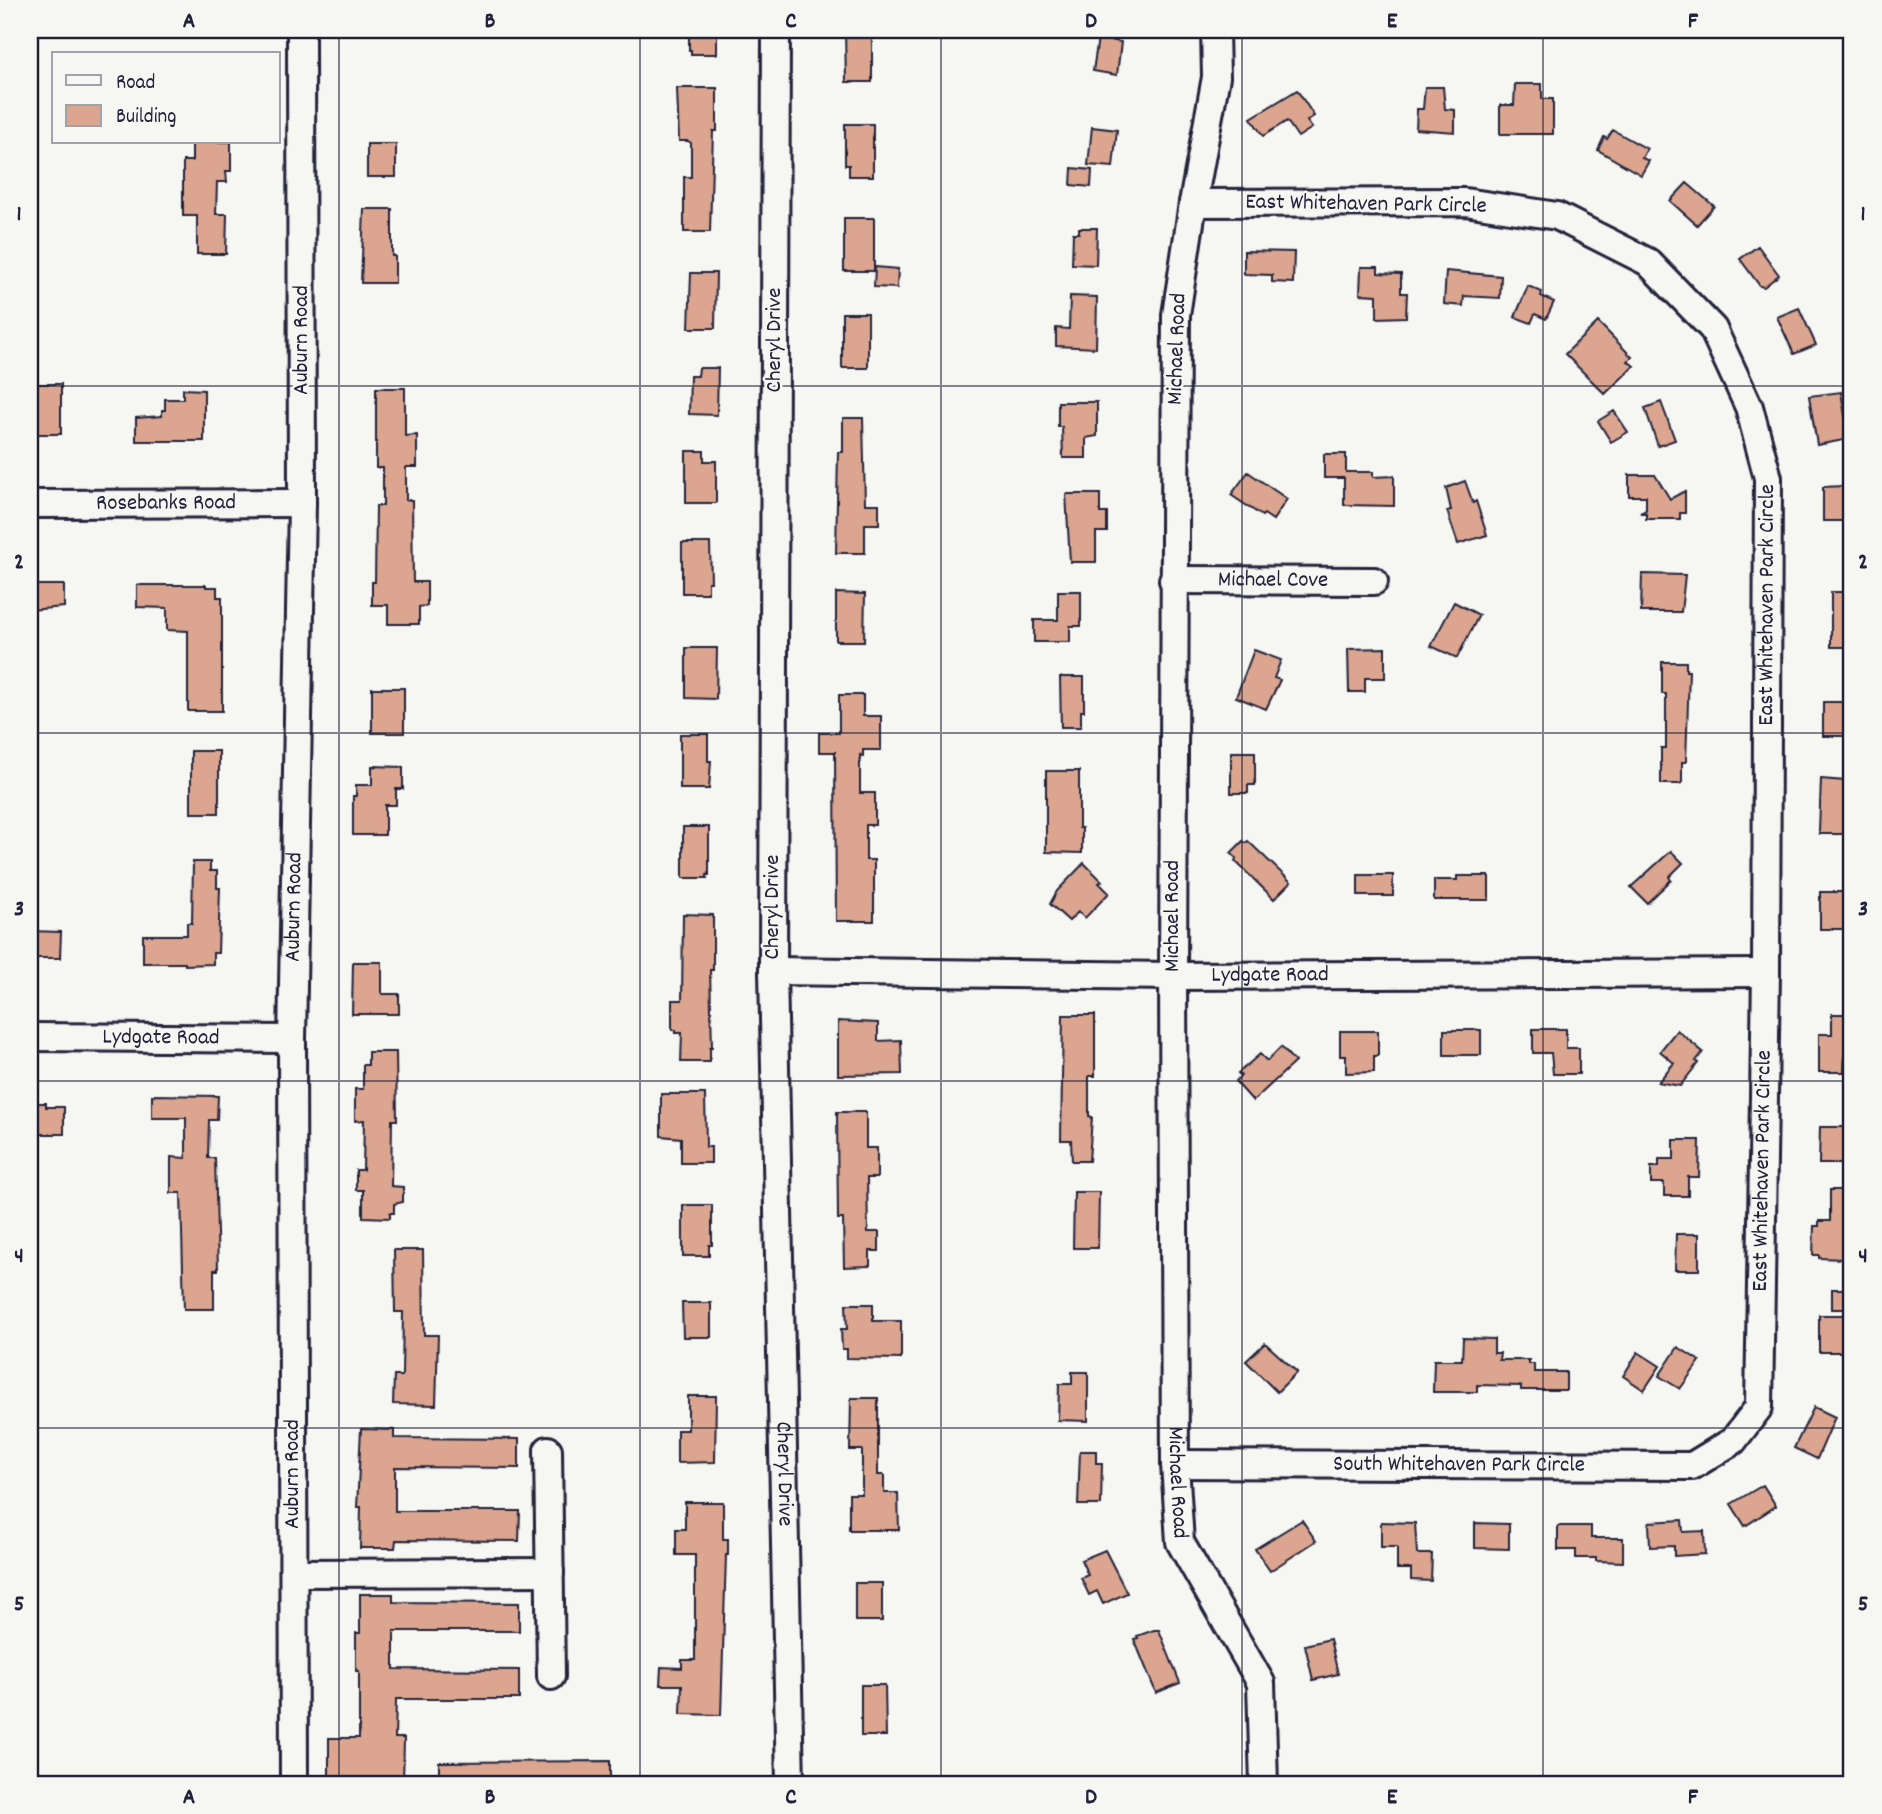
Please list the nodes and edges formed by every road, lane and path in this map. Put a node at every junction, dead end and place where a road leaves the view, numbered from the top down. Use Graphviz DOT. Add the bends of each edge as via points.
graph roads {
  1 [pos="301,30"];
  2 [pos="776,30"];
  3 [pos="1215,30"];
  4 [pos="1193,203"];
  5 [pos="302,503"];
  6 [pos="30,504"];
  7 [pos="1174,580"];
  8 [pos="1374,581"];
  9 [pos="773,971"];
  10 [pos="1766,973"];
  11 [pos="1173,976"];
  12 [pos="30,1037"];
  13 [pos="292,1039"];
  14 [pos="1733,1441"];
  15 [pos="548,1450"];
  16 [pos="1175,1464"];
  17 [pos="550,1572"];
  18 [pos="294,1573"];
  19 [pos="551,1676"];
  20 [pos="294,1784"];
  21 [pos="790,1784"];
  22 [pos="1264,1784"];
  1 -- 5 [label="street, Auburn Road"];
  2 -- 9 [label="street, Cheryl Drive"];
  3 -- 4 [label="street, Michael Road" via="1216,78"];
  4 -- 7 [label="street, Michael Road" via="1176,315"];
  4 -- 10 [label="street, East Whitehaven Park Circle" via="1465,202 1557,216 1648,262 1713,329 1749,407 1768,478"];
  5 -- 6 [label="street, Rosebanks Road"];
  5 -- 13 [label="street, Auburn Road"];
  7 -- 8 [label="street, Michael Cove"];
  7 -- 11 [label="street, Michael Road"];
  9 -- 11 [label="street, Lydgate Road"];
  9 -- 21 [label="street, Cheryl Drive"];
  10 -- 11 [label="street, Lydgate Road"];
  10 -- 14 [label="street, East Whitehaven Park Circle" via="1759,1406"];
  11 -- 16 [label="street, Michael Road"];
  12 -- 13 [label="street, Lydgate Road"];
  13 -- 18 [label="street, Auburn Road"];
  14 -- 16 [label="street, South Whitehaven Park Circle" via="1692,1466"];
  15 -- 17 [label="street"];
  16 -- 22 [label="street, Michael Road" via="1180,1542 1261,1683"];
  17 -- 18 [label="street"];
  17 -- 19 [label="street"];
  18 -- 20 [label="street, Auburn Road"];
}
